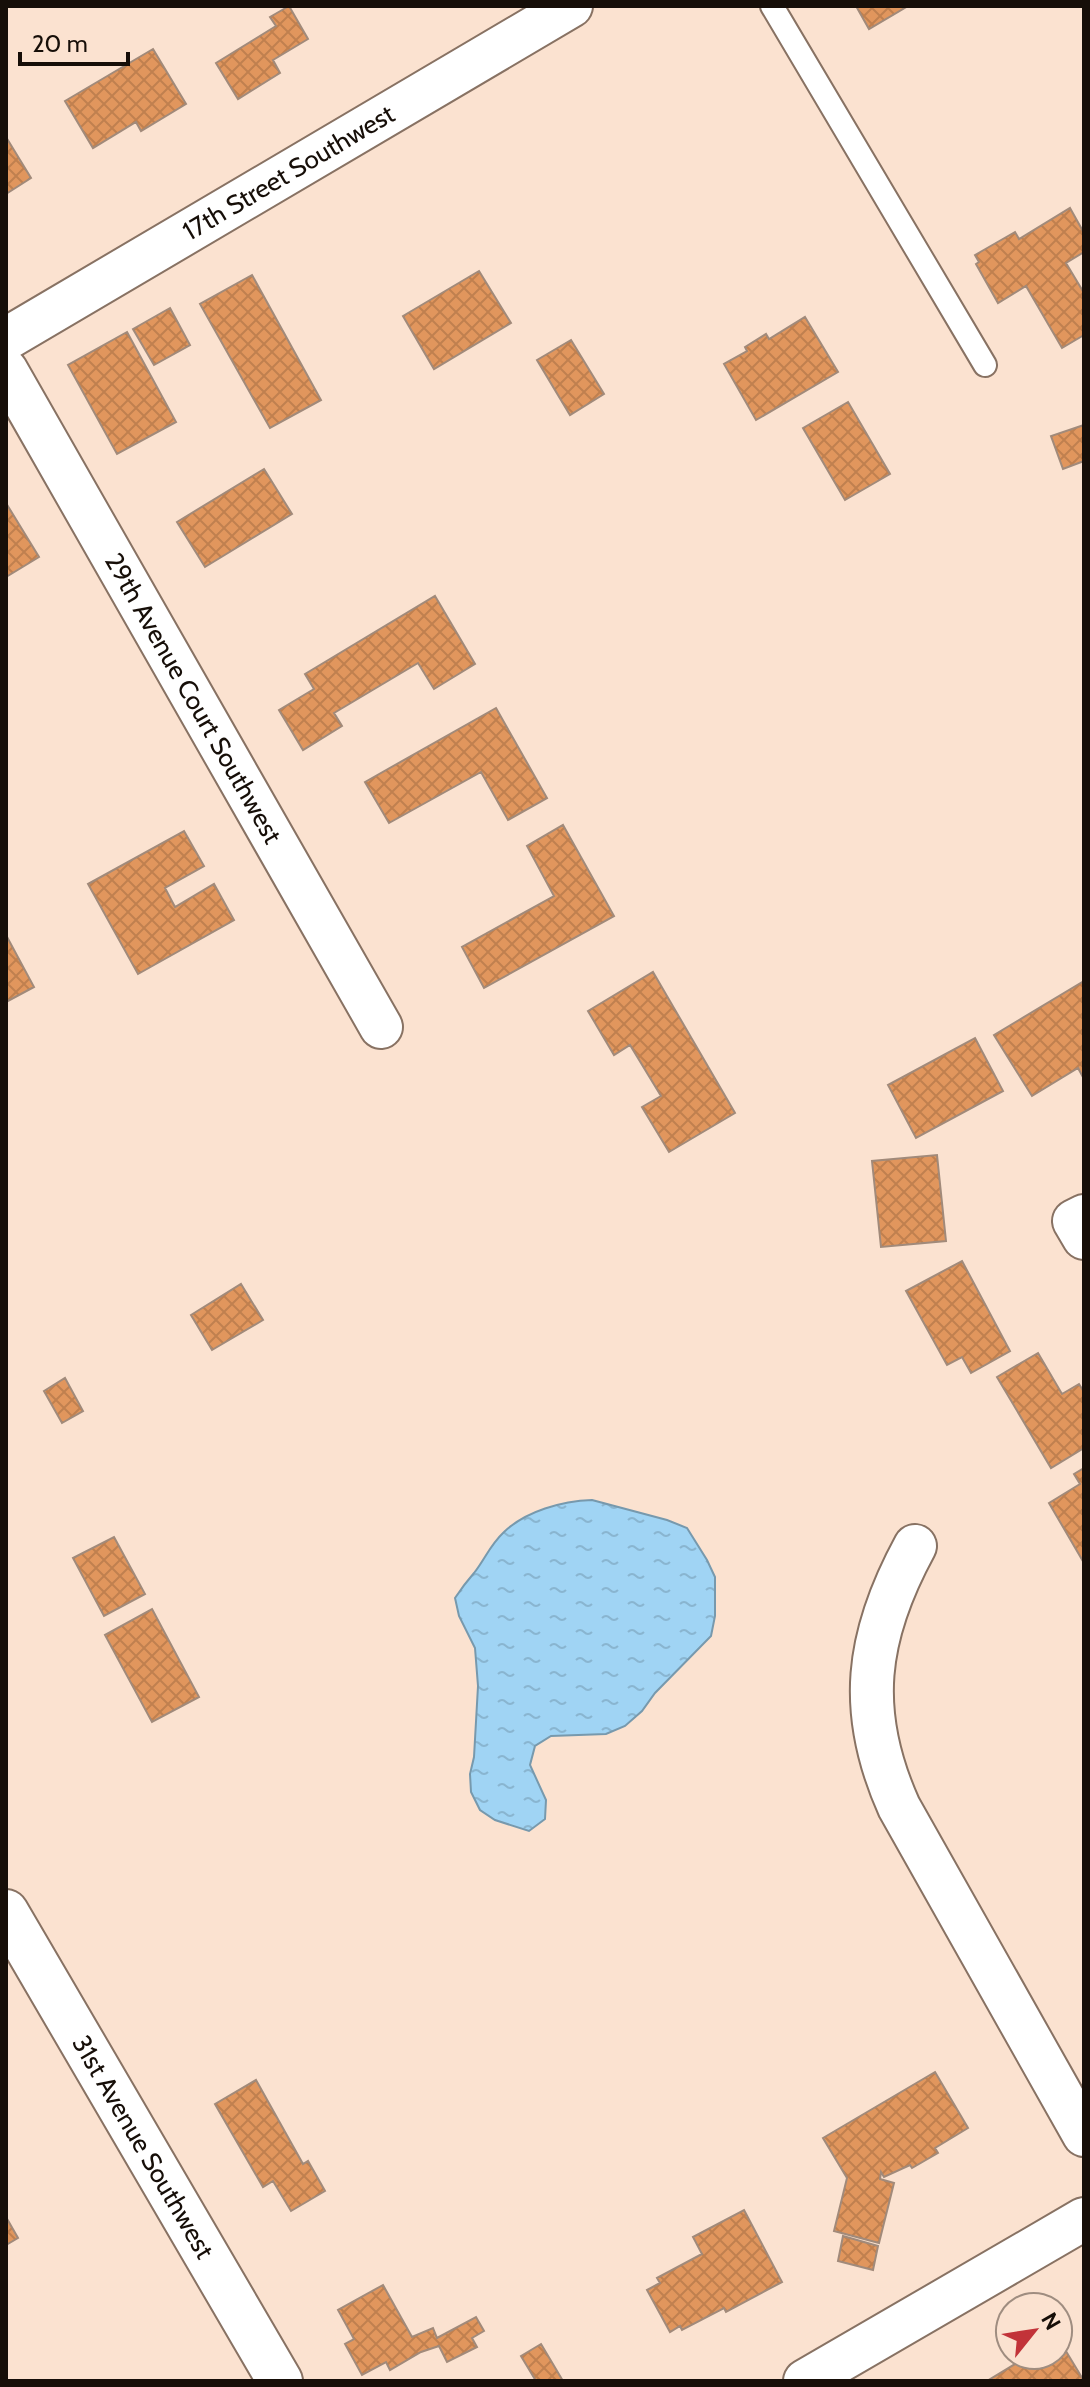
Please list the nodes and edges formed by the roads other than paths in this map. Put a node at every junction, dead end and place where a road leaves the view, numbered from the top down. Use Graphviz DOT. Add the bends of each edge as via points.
graph roads {
  1 [pos="571,6"];
  2 [pos="772,6"];
  3 [pos="6,339"];
  4 [pos="985,365"];
  5 [pos="6,370"];
  6 [pos="381,1027"];
  7 [pos="915,1546"];
  8 [pos="6,1912"];
  9 [pos="1084,2135"];
  10 [pos="1084,2219"];
  11 [pos="280,2381"];
  12 [pos="805,2381"];
  1 -- 3 [label="street, 17th Street Southwest"];
  2 -- 4 [label="lane"];
  5 -- 6 [label="street, 29th Avenue Court Southwest"];
  7 -- 9 [label="street" via="888,1604 873,1664 873,1719 885,1776"];
  8 -- 11 [label="street, 31st Avenue Southwest"];
  10 -- 12 [label="street"];
}
